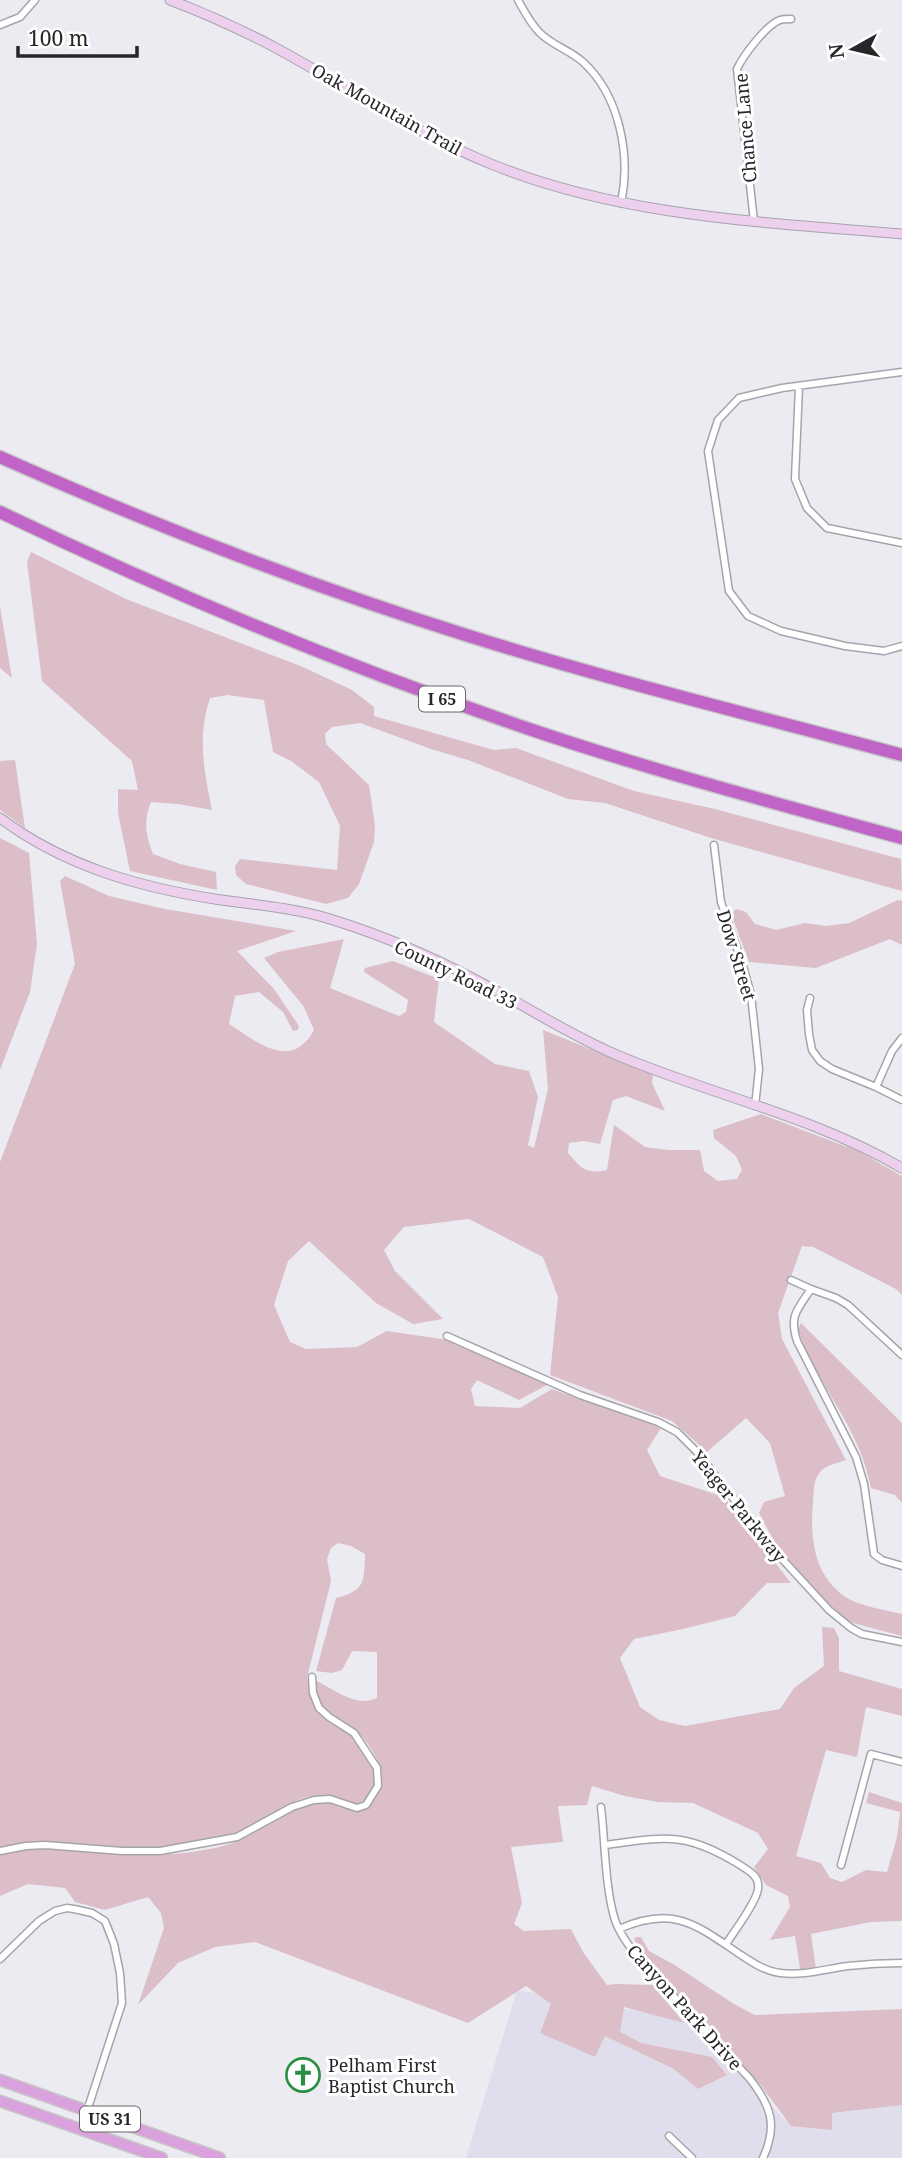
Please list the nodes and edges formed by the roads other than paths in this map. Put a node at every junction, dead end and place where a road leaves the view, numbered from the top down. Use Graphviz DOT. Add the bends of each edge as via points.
graph roads {
  1 [pos="35,0"];
  2 [pos="170,0"];
  3 [pos="518,0"];
  4 [pos="792,19"];
  5 [pos="0,25"];
  6 [pos="621,203"];
  7 [pos="754,221"];
  8 [pos="902,234"];
  9 [pos="902,372"];
  10 [pos="799,386"];
  11 [pos="0,457"];
  12 [pos="0,512"];
  13 [pos="902,543"];
  14 [pos="902,646"];
  15 [pos="902,755"];
  16 [pos="0,818"];
  17 [pos="902,838"];
  18 [pos="714,845"];
  19 [pos="810,998"];
  20 [pos="902,1038"];
  21 [pos="876,1087"];
  22 [pos="902,1100"];
  23 [pos="755,1106"];
  24 [pos="902,1168"];
  25 [pos="791,1280"];
  26 [pos="811,1289"];
  27 [pos="447,1336"];
  28 [pos="902,1355"];
  29 [pos="875,1555"];
  30 [pos="867,1562"];
  31 [pos="902,1566"];
  32 [pos="902,1642"];
  33 [pos="312,1677"];
  34 [pos="902,1762"];
  35 [pos="601,1807"];
  36 [pos="605,1845"];
  37 [pos="0,1851"];
  38 [pos="841,1865"];
  39 [pos="619,1929"];
  40 [pos="726,1944"];
  41 [pos="0,1959"];
  42 [pos="902,1963"];
  43 [pos="0,2080"];
  44 [pos="0,2101"];
  45 [pos="87,2111"];
  46 [pos="81,2130"];
  47 [pos="669,2136"];
  48 [pos="162,2158"];
  49 [pos="220,2158"];
  50 [pos="692,2158"];
  51 [pos="763,2158"];
  1 -- 5 [label="street" via="20,17"];
  2 -- 6 [label="street, Oak Mountain Trail" via="269,44 462,152 537,181"];
  3 -- 6 [label="street" via="537,31 582,61 610,98 624,155"];
  4 -- 7 [label="street, Chance Lane" via="776,22 737,69"];
  6 -- 7 [label="street, Oak Mountain Trail"];
  7 -- 8 [label="street, Oak Mountain Trail"];
  9 -- 10 [label="street"];
  10 -- 13 [label="street" via="795,479 807,508 827,528"];
  10 -- 14 [label="street" via="739,398 718,420 708,450 729,591 748,616 781,631 858,648 884,651"];
  11 -- 15 [label="highway" via="191,538 379,607 552,661"];
  12 -- 17 [label="highway, I 65" via="216,611 448,701 629,760"];
  16 -- 23 [label="street, County Road 33" via="43,847 102,873 186,894 323,917 393,942 617,1055"];
  18 -- 23 [label="street, Dow Street" via="721,902 751,995 759,1069"];
  19 -- 21 [label="street" via="809,1034 816,1056 832,1069"];
  20 -- 21 [label="street"];
  21 -- 22 [label="street"];
  23 -- 24 [label="street, County Road 33" via="822,1129"];
  25 -- 26 [label="street"];
  26 -- 28 [label="street" via="848,1305"];
  26 -- 29 [label="street" via="793,1328 860,1468"];
  27 -- 32 [label="street, Yeager Parkway" via="677,1432 829,1610 862,1634"];
  29 -- 30 [label="street"];
  29 -- 31 [label="street"];
  33 -- 37 [label="street" via="319,1708 354,1733 377,1768 378,1786 366,1804 357,1808 330,1799 314,1800 237,1837 160,1851 45,1845"];
  34 -- 38 [label="street" via="871,1754"];
  35 -- 36 [label="street, Canyon Park Drive"];
  36 -- 39 [label="street, Canyon Park Drive" via="611,1904"];
  36 -- 40 [label="street" via="684,1839 715,1850 751,1872 758,1890"];
  39 -- 40 [label="street" via="651,1917 670,1917"];
  39 -- 51 [label="street, Canyon Park Drive" via="641,1961 762,2094 771,2124"];
  40 -- 42 [label="street" via="762,1968 783,1973"];
  41 -- 45 [label="street" via="54,1911 75,1909 105,1921 114,1944 122,2003"];
  43 -- 45 [label="main road, US 31"];
  44 -- 46 [label="main road, US 31"];
  45 -- 46 [label="main road"];
  45 -- 49 [label="main road, US 31"];
  46 -- 48 [label="main road, US 31"];
  47 -- 50 [label="street"];
}
